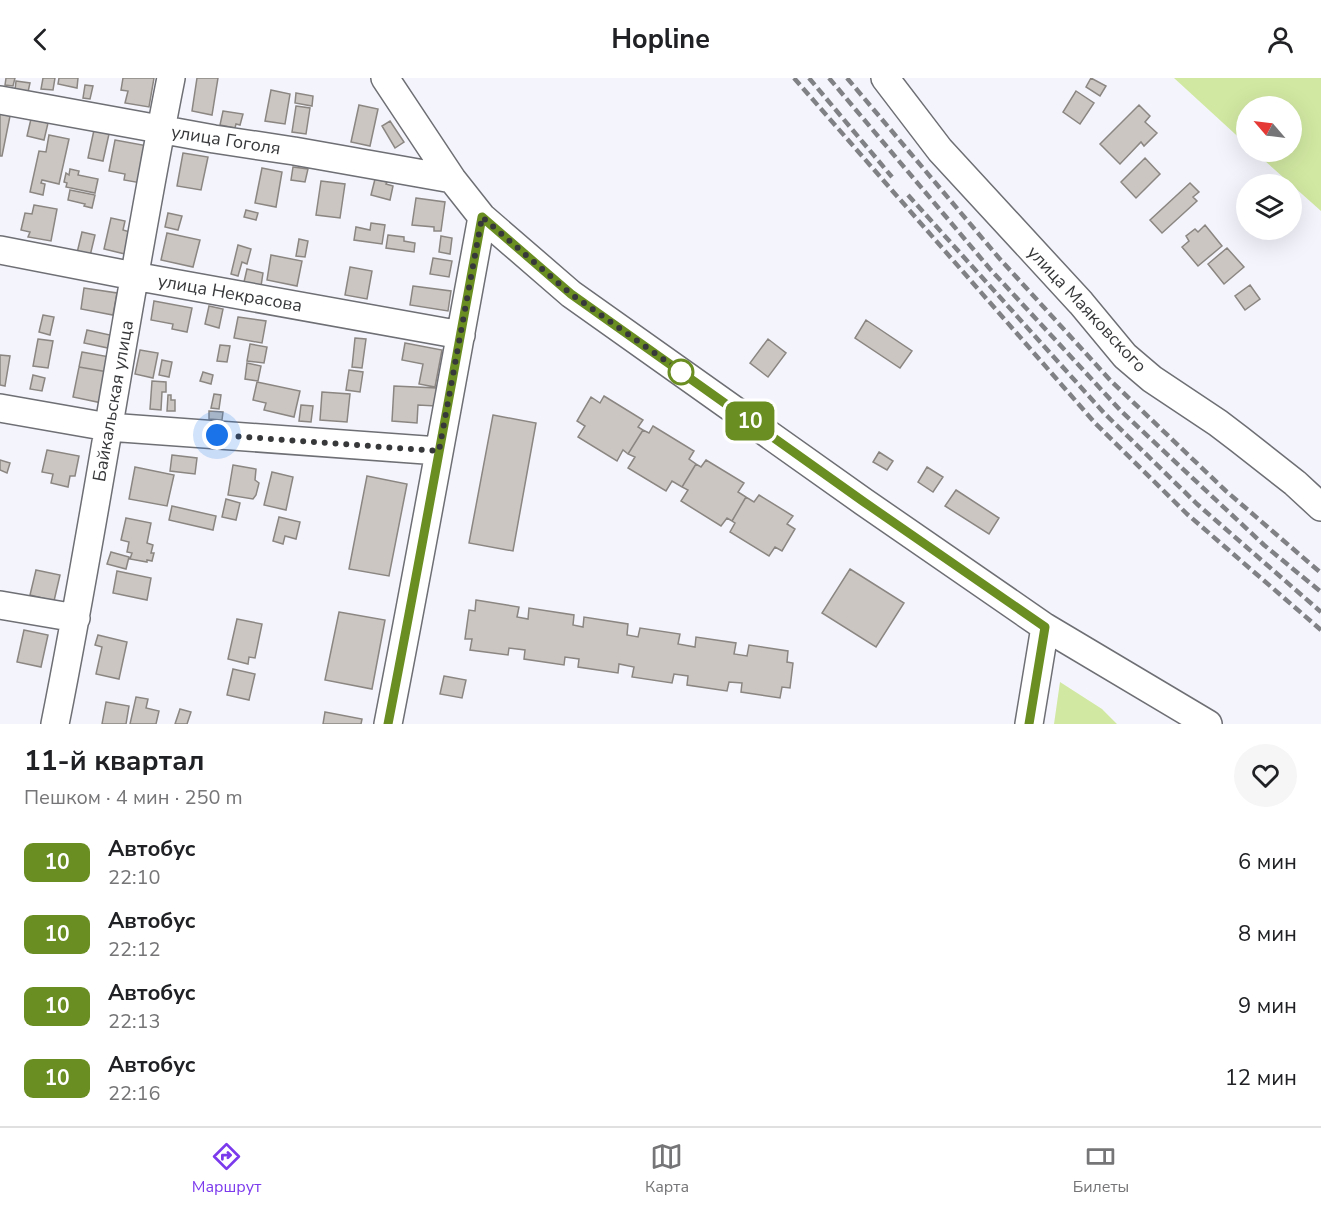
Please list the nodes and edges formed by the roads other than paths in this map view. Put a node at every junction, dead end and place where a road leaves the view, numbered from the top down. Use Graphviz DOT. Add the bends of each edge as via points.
graph roads {
  1 [pos="171,78"];
  2 [pos="385,78"];
  3 [pos="885,78"];
  4 [pos="0,100"];
  5 [pos="160,129"];
  6 [pos="452,178"];
  7 [pos="482,217"];
  8 [pos="0,250"];
  9 [pos="134,276"];
  10 [pos="461,335"];
  11 [pos="0,408"];
  12 [pos="108,427"];
  13 [pos="439,451"];
  14 [pos="1321,507"];
  15 [pos="0,605"];
  16 [pos="76,618"];
  17 [pos="1045,627"];
  18 [pos="55,724"];
  19 [pos="388,724"];
  20 [pos="1029,724"];
  21 [pos="1208,724"];
  1 -- 5 [label="street, Байкальская улица"];
  2 -- 6 [label="street"];
  3 -- 14 [label="street, улица Маяковского" via="940,150 1125,356 1239,438"];
  4 -- 5 [label="street, улица Гоголя"];
  5 -- 6 [label="street, улица Гоголя"];
  5 -- 9 [label="street, Байкальская улица"];
  6 -- 7 [label="street"];
  7 -- 10 [label="street"];
  7 -- 17 [label="street" via="571,294"];
  8 -- 9 [label="street, улица Некрасова"];
  9 -- 10 [label="street, улица Некрасова"];
  9 -- 12 [label="street, Байкальская улица"];
  10 -- 13 [label="street"];
  11 -- 12 [label="street"];
  12 -- 13 [label="street"];
  12 -- 16 [label="street, Байкальская улица"];
  13 -- 19 [label="street"];
  15 -- 16 [label="street"];
  16 -- 18 [label="street, Байкальская улица"];
  17 -- 20 [label="street"];
  17 -- 21 [label="street"];
}
